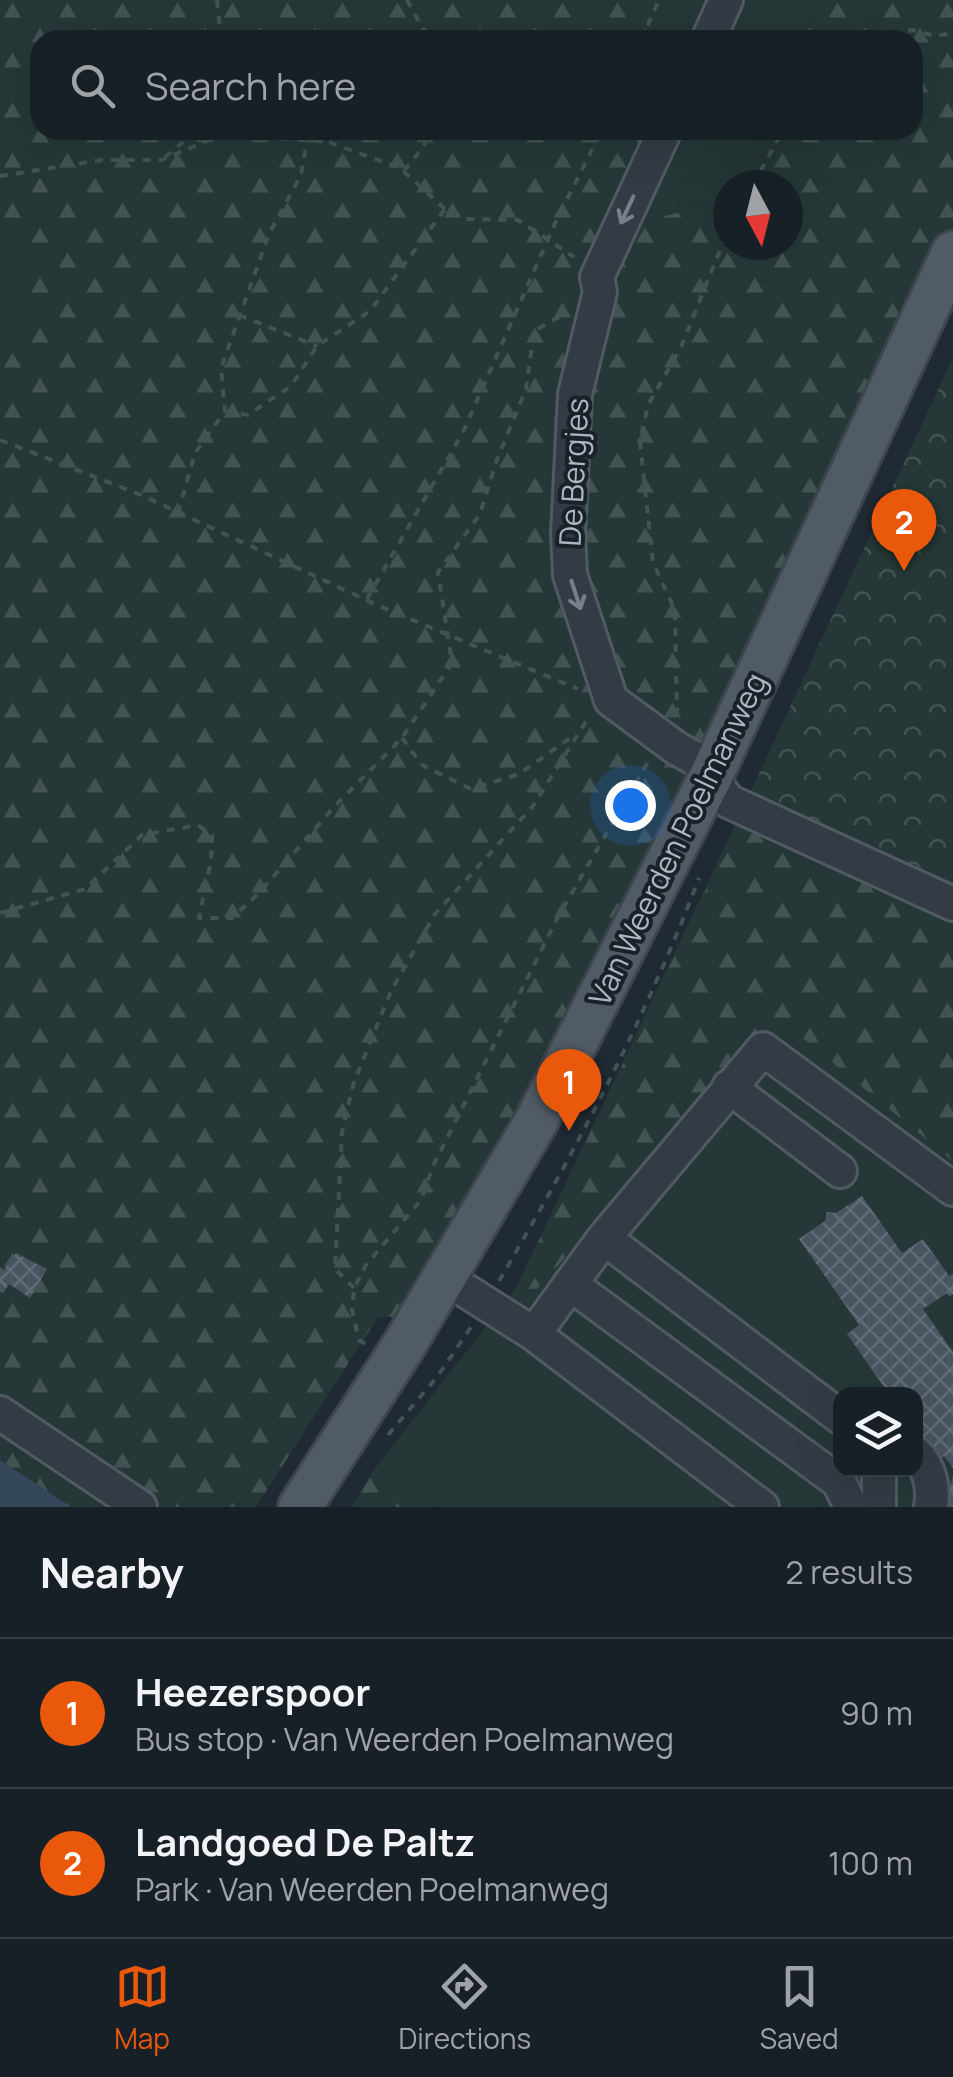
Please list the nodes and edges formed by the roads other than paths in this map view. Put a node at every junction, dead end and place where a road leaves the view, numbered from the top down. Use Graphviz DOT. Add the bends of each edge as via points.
graph roads {
  1 [pos="726,0"];
  2 [pos="712,30"];
  3 [pos="661,140"];
  4 [pos="953,252"];
  5 [pos="711,776"];
  6 [pos="953,904"];
  7 [pos="729,1087"];
  8 [pos="840,1171"];
  9 [pos="953,1189"];
  10 [pos="604,1238"];
  11 [pos="444,1277"];
  12 [pos="570,1284"];
  13 [pos="534,1334"];
  14 [pos="833,1411"];
  15 [pos="0,1414"];
  16 [pos="923,1463"];
  17 [pos="880,1477"];
  18 [pos="140,1507"];
  19 [pos="300,1507"];
  20 [pos="762,1507"];
  21 [pos="851,1507"];
  22 [pos="879,1507"];
  23 [pos="931,1507"];
  1 -- 2 [label="street"];
  3 -- 5 [label="street, De Bergjes, one-way" via="597,277 600,292 575,394 570,575 611,700"];
  4 -- 5 [label="main road, Van Weerden Poelmanweg"];
  5 -- 6 [label="street" via="728,801"];
  5 -- 11 [label="main road, Van Weerden Poelmanweg" via="537,1120"];
  7 -- 8 [label="street"];
  7 -- 9 [label="street" via="763,1049"];
  7 -- 10 [label="street"];
  10 -- 12 [label="street"];
  10 -- 14 [label="street"];
  11 -- 13 [label="street"];
  11 -- 19 [label="main road, Van Weerden Poelmanweg"];
  12 -- 13 [label="street"];
  12 -- 21 [label="street" via="838,1482"];
  13 -- 20 [label="street"];
  15 -- 18 [label="street"];
  16 -- 23 [label="street" via="932,1481"];
  17 -- 22 [label="street"];
}
